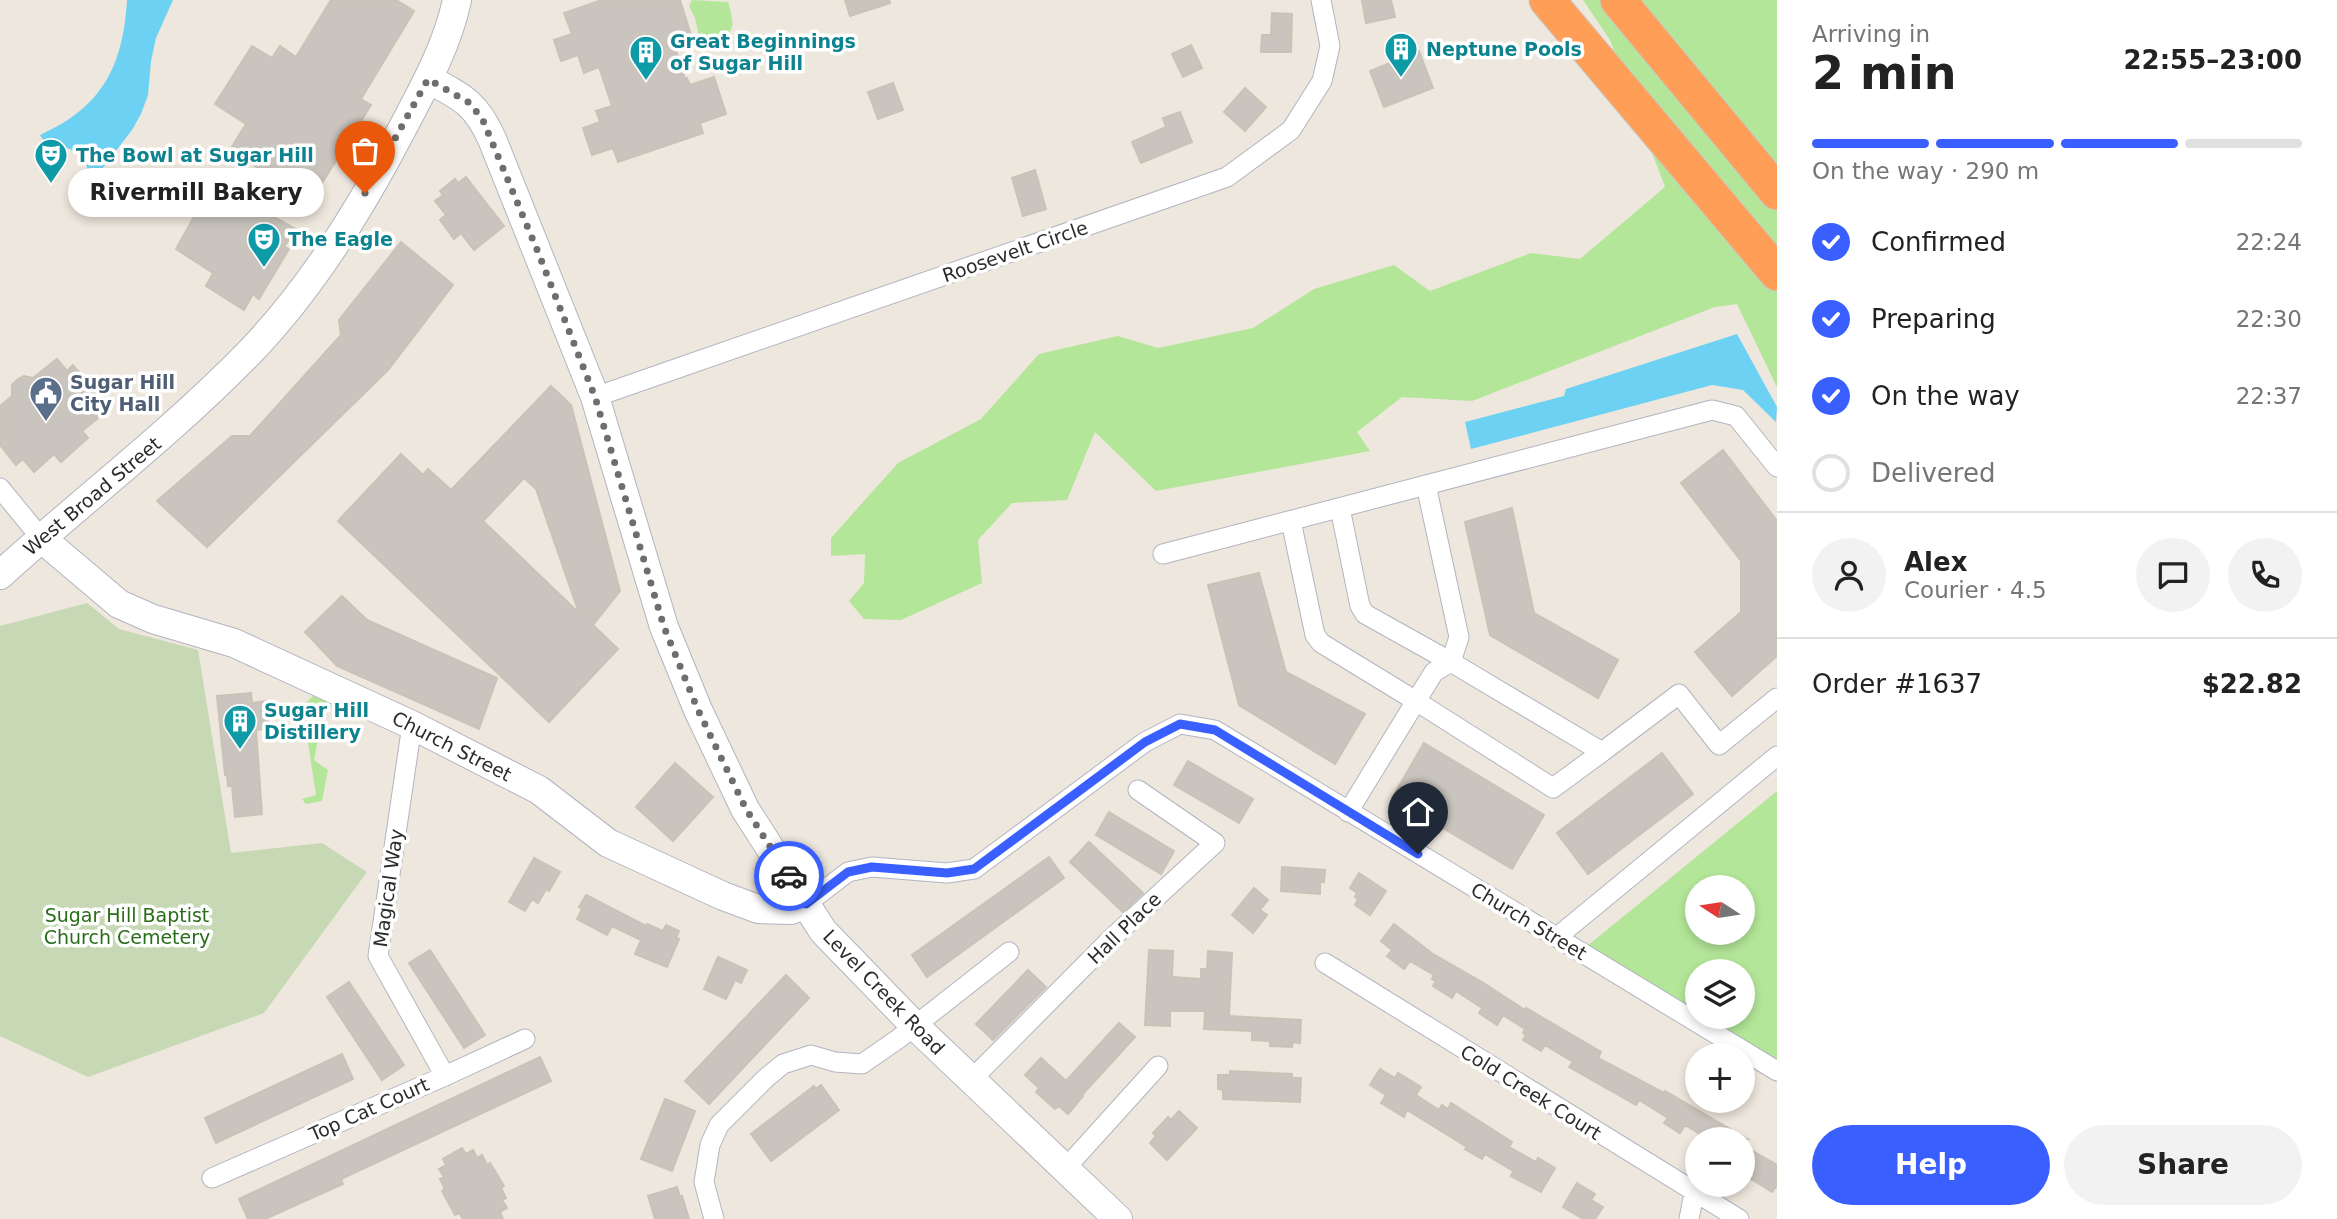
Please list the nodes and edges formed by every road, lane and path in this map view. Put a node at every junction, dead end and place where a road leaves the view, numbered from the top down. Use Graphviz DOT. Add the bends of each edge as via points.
graph roads {
  1 [pos="457,0"];
  2 [pos="1321,0"];
  3 [pos="1618,0"];
  4 [pos="1561,5"];
  5 [pos="428,79"];
  6 [pos="1777,192"];
  7 [pos="1777,273"];
  8 [pos="595,397"];
  9 [pos="1777,467"];
  10 [pos="1426,485"];
  11 [pos="0,488"];
  12 [pos="1340,508"];
  13 [pos="1291,521"];
  14 [pos="41,538"];
  15 [pos="1163,554"];
  16 [pos="0,575"];
  17 [pos="1451,662"];
  18 [pos="1777,698"];
  19 [pos="1416,701"];
  20 [pos="412,725"];
  21 [pos="1602,752"];
  22 [pos="1777,756"];
  23 [pos="1138,790"];
  24 [pos="1348,812"];
  25 [pos="798,907"];
  26 [pos="1557,937"];
  27 [pos="1009,952"];
  28 [pos="1325,963"];
  29 [pos="914,1025"];
  30 [pos="525,1039"];
  31 [pos="1158,1066"];
  32 [pos="1777,1071"];
  33 [pos="445,1076"];
  34 [pos="971,1080"];
  35 [pos="1064,1170"];
  36 [pos="212,1178"];
  37 [pos="1685,1187"];
  38 [pos="1693,1197"];
  39 [pos="1701,1197"];
  40 [pos="714,1219"];
  41 [pos="1118,1219"];
  42 [pos="1689,1219"];
  43 [pos="1738,1219"];
  1 -- 5 [label="street, West Broad Street"];
  2 -- 8 [label="street, Roosevelt Circle" via="1330,46 1322,81 1290,130 1227,177"];
  3 -- 6 [label="highway"];
  4 -- 7 [label="highway"];
  5 -- 8 [label="street, Level Creek Road" via="468,102 482,118"];
  5 -- 14 [label="street, West Broad Street" via="365,193 303,290 194,408"];
  8 -- 25 [label="street, Level Creek Road" via="664,627 698,710"];
  9 -- 10 [label="street" via="1736,416 1712,411"];
  10 -- 12 [label="street"];
  10 -- 17 [label="street" via="1459,637"];
  11 -- 14 [label="street"];
  12 -- 13 [label="street"];
  12 -- 17 [label="street" via="1365,614"];
  13 -- 15 [label="street"];
  13 -- 19 [label="street" via="1315,635"];
  14 -- 16 [label="street, West Broad Street"];
  14 -- 20 [label="street, Church Street" via="119,604 234,643"];
  17 -- 19 [label="street" via="1434,672"];
  17 -- 21 [label="street"];
  18 -- 21 [label="street" via="1719,745 1679,694"];
  19 -- 21 [label="street" via="1553,788"];
  19 -- 24 [label="street"];
  20 -- 25 [label="street, Church Street" via="539,790 608,843 758,909"];
  20 -- 33 [label="street, Magical Way" via="378,957"];
  22 -- 26 [label="street"];
  23 -- 34 [label="street, Hall Place" via="1214,843"];
  24 -- 25 [label="street, Church Street" via="1215,730 1180,724 1145,742 974,869 947,873 872,867 848,872"];
  24 -- 26 [label="street, Church Street"];
  25 -- 29 [label="street, Level Creek Road"];
  26 -- 32 [label="street, Church Street"];
  27 -- 29 [label="street"];
  28 -- 37 [label="street, Cold Creek Court"];
  29 -- 34 [label="street, Level Creek Road"];
  29 -- 40 [label="street" via="862,1064 811,1055 783,1064 735,1107 710,1145 704,1182"];
  30 -- 33 [label="street, Top Cat Court"];
  31 -- 35 [label="street"];
  33 -- 36 [label="street, Top Cat Court"];
  34 -- 35 [label="street, Level Creek Road"];
  35 -- 41 [label="street, Level Creek Road"];
  38 -- 42 [label="street"];
  39 -- 43 [label="street, Cold Creek Court"];
}
